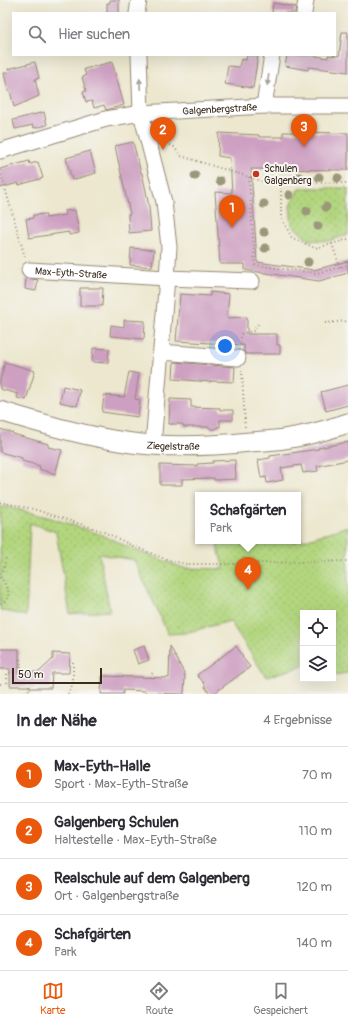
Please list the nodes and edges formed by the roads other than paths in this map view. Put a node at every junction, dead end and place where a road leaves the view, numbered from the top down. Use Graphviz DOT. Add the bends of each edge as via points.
graph roads {
  1 [pos="139,0"];
  2 [pos="306,0"];
  3 [pos="137,12"];
  4 [pos="304,12"];
  5 [pos="139,56"];
  6 [pos="272,56"];
  7 [pos="264,106"];
  8 [pos="348,106"];
  9 [pos="141,113"];
  10 [pos="0,151"];
  11 [pos="29,270"];
  12 [pos="167,278"];
  13 [pos="252,280"];
  14 [pos="161,352"];
  15 [pos="241,357"];
  16 [pos="0,411"];
  17 [pos="348,423"];
  18 [pos="153,445"];
  1 -- 3 [label="street"];
  2 -- 4 [label="street"];
  9 -- 5 [label="street, one-way"];
  6 -- 7 [label="street, one-way"];
  7 -- 8 [label="street, Galgenbergstraße"];
  7 -- 9 [label="street, Galgenbergstraße"];
  9 -- 10 [label="street, Galgenbergstraße" via="106,119"];
  9 -- 12 [label="street" via="164,202 169,247"];
  11 -- 12 [label="street, Max-Eyth-Straße"];
  12 -- 13 [label="street, Max-Eyth-Straße"];
  12 -- 14 [label="street"];
  14 -- 15 [label="street"];
  14 -- 18 [label="street"];
  16 -- 18 [label="main road, Ziegelstraße" via="77,433"];
  17 -- 18 [label="main road, Ziegelstraße" via="310,435 276,440 208,446"];
}
